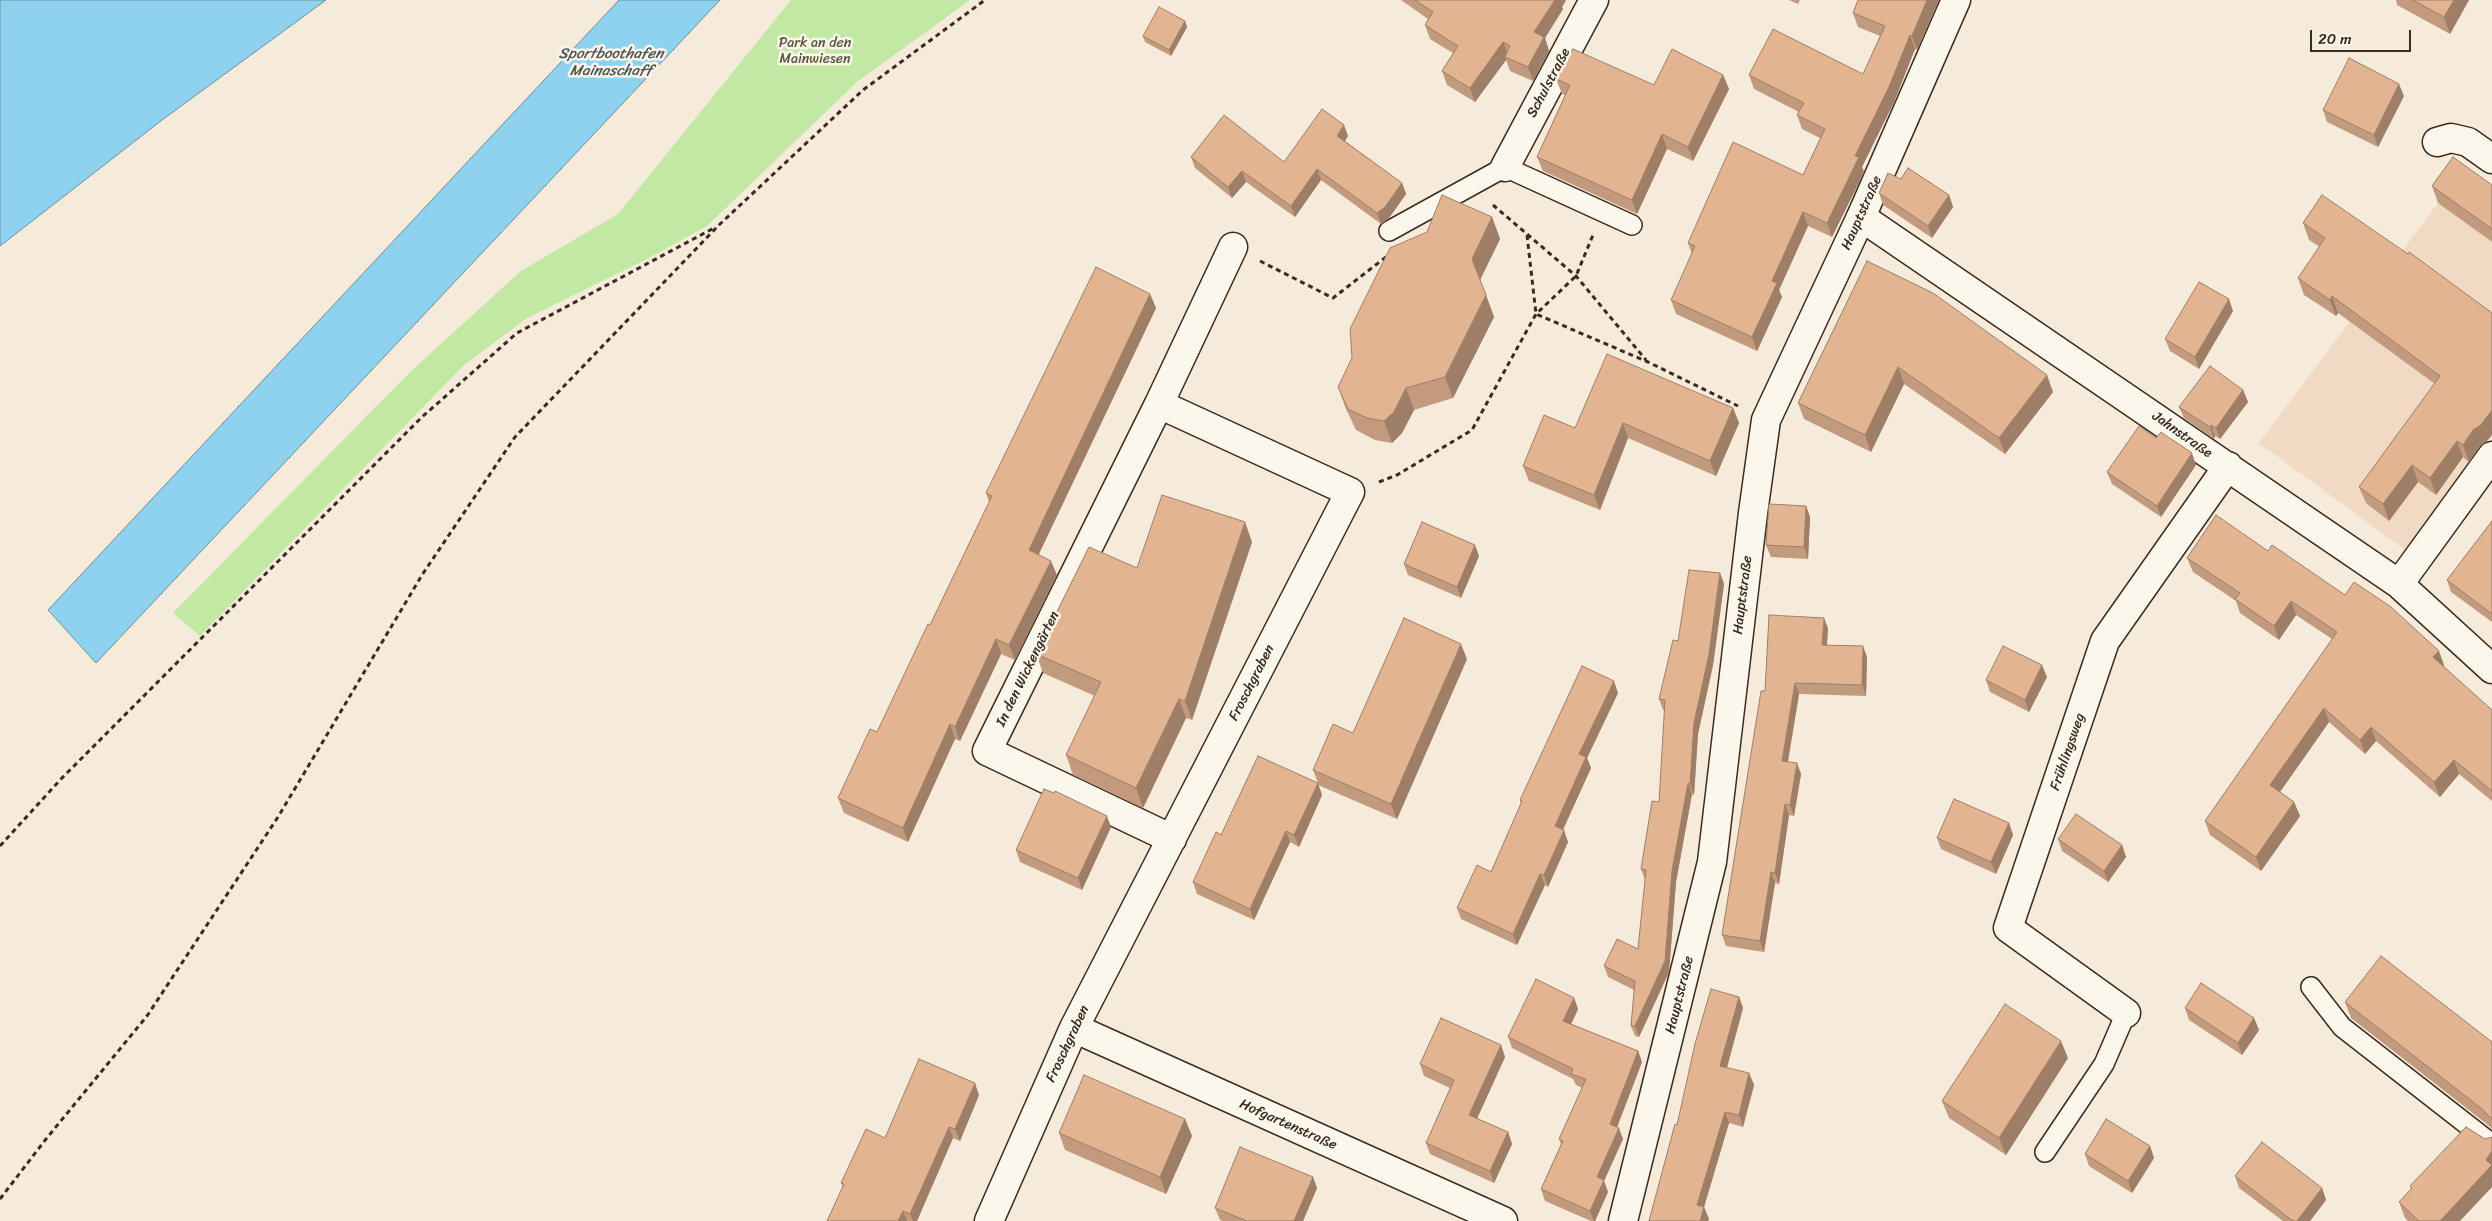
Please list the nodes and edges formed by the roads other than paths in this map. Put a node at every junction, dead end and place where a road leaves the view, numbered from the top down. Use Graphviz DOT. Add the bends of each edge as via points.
graph roads {
  1 [pos="1594,0"];
  2 [pos="1956,0"];
  3 [pos="2436,142"];
  4 [pos="2492,159"];
  5 [pos="1505,167"];
  6 [pos="1860,216"];
  7 [pos="1632,225"];
  8 [pos="1389,231"];
  9 [pos="1233,247"];
  10 [pos="1159,404"];
  11 [pos="2492,456"];
  12 [pos="2228,466"];
  13 [pos="2399,584"];
  14 [pos="2492,669"];
  15 [pos="1172,839"];
  16 [pos="2311,987"];
  17 [pos="2126,1013"];
  18 [pos="1074,1028"];
  19 [pos="2492,1144"];
  20 [pos="2045,1152"];
  21 [pos="989,1221"];
  22 [pos="1503,1221"];
  23 [pos="1623,1221"];
  1 -- 5 [label="street, Schulstraße"];
  2 -- 6 [label="street, Hauptstraße"];
  3 -- 4 [label="street" via="2451,138 2468,142"];
  5 -- 7 [label="lane"];
  5 -- 8 [label="lane"];
  6 -- 12 [label="street, Jahnstraße"];
  6 -- 23 [label="street, Hauptstraße" via="1766,420 1712,862"];
  9 -- 10 [label="street"];
  10 -- 15 [label="street, In den Wickengärten" via="988,751"];
  10 -- 15 [label="street, Froschgraben" via="1350,492"];
  11 -- 13 [label="street"];
  12 -- 13 [label="street, Jahnstraße"];
  12 -- 17 [label="street, Frühlingsweg" via="2105,641 2008,928"];
  13 -- 14 [label="street, Jahnstraße"];
  15 -- 18 [label="street, Froschgraben"];
  16 -- 19 [label="lane" via="2342,1027"];
  17 -- 20 [label="lane" via="2104,1064"];
  18 -- 21 [label="street, Froschgraben"];
  18 -- 22 [label="street, Hofgartenstraße"];
}
